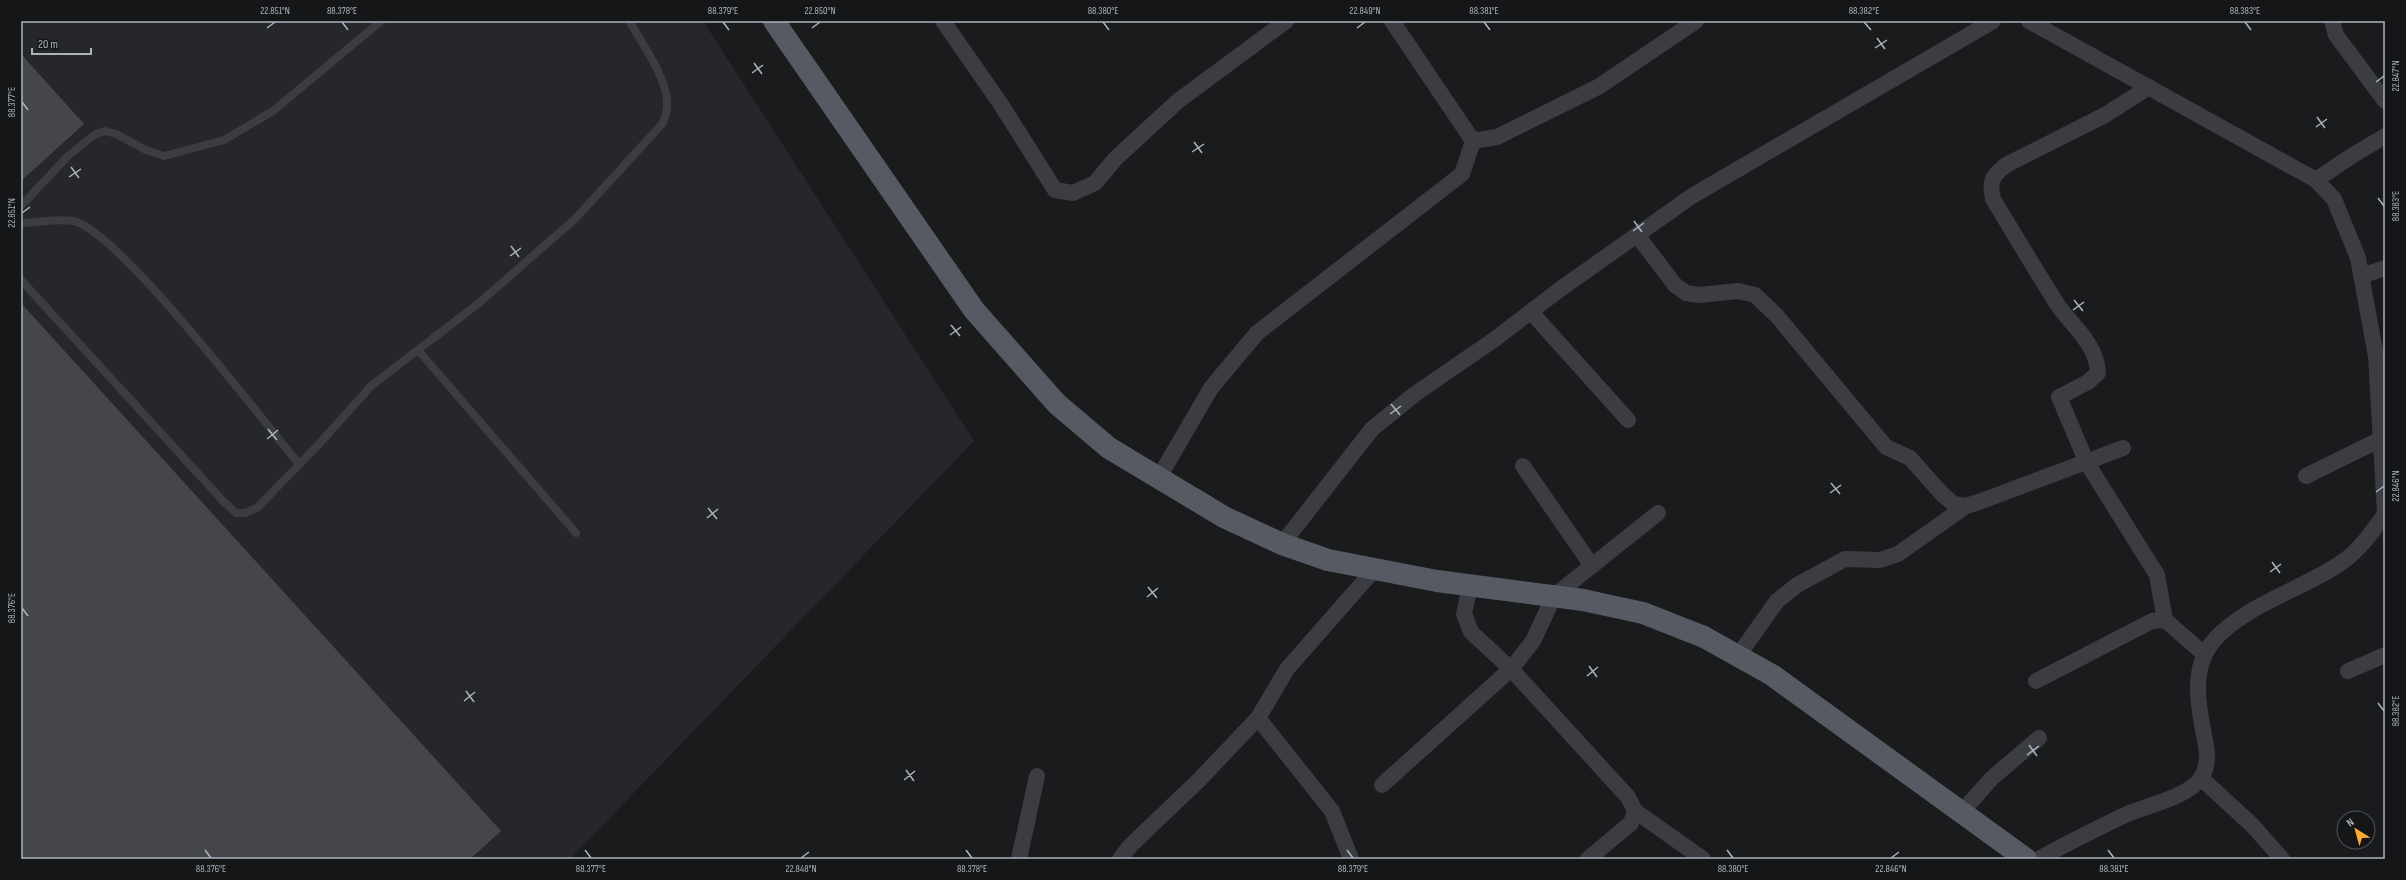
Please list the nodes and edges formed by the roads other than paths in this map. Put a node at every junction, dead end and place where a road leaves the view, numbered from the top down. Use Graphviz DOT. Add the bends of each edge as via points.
graph roads {
  1 [pos="381,21"];
  2 [pos="629,21"];
  3 [pos="774,21"];
  4 [pos="944,21"];
  5 [pos="1286,21"];
  6 [pos="1392,21"];
  7 [pos="1696,21"];
  8 [pos="1993,21"];
  9 [pos="2029,21"];
  10 [pos="2332,21"];
  11 [pos="2149,87"];
  12 [pos="2385,101"];
  13 [pos="2385,136"];
  14 [pos="1473,141"];
  15 [pos="2316,180"];
  16 [pos="21,206"];
  17 [pos="21,223"];
  18 [pos="1637,235"];
  19 [pos="2385,268"];
  20 [pos="2362,276"];
  21 [pos="21,280"];
  22 [pos="1531,312"];
  23 [pos="418,350"];
  24 [pos="1628,420"];
  25 [pos="2381,439"];
  26 [pos="2122,448"];
  27 [pos="2087,463"];
  28 [pos="299,464"];
  29 [pos="1523,466"];
  30 [pos="2306,476"];
  31 [pos="1158,479"];
  32 [pos="1966,506"];
  33 [pos="1658,513"];
  34 [pos="2385,514"];
  35 [pos="576,533"];
  36 [pos="1282,544"];
  37 [pos="1592,566"];
  38 [pos="1374,570"];
  39 [pos="1470,586"];
  40 [pos="1554,596"];
  41 [pos="2165,620"];
  42 [pos="2204,654"];
  43 [pos="2385,655"];
  44 [pos="1738,656"];
  45 [pos="1511,669"];
  46 [pos="2348,671"];
  47 [pos="2036,682"];
  48 [pos="1258,718"];
  49 [pos="2040,738"];
  50 [pos="1037,776"];
  51 [pos="2200,778"];
  52 [pos="1382,786"];
  53 [pos="1635,811"];
  54 [pos="1961,813"];
  55 [pos="1019,859"];
  56 [pos="1120,859"];
  57 [pos="1351,859"];
  58 [pos="1588,859"];
  59 [pos="1703,859"];
  60 [pos="2026,859"];
  61 [pos="2039,859"];
  62 [pos="2282,859"];
  1 -- 16 [label="lane" via="273,111 224,140 164,156 105,131 94,135 68,156"];
  2 -- 23 [label="lane" via="660,76 667,108 663,123 575,219 479,303"];
  3 -- 31 [label="main road" via="974,310 1057,404 1109,448"];
  4 -- 5 [label="street" via="1055,190 1073,193 1095,183 1116,158 1178,102"];
  6 -- 14 [label="street"];
  7 -- 14 [label="street" via="1598,87 1497,137"];
  8 -- 18 [label="street" via="1692,196"];
  9 -- 11 [label="street"];
  10 -- 12 [label="street" via="2336,35"];
  11 -- 15 [label="street"];
  11 -- 27 [label="street" via="2105,115 2006,165 1995,173 1990,186 1993,199 2009,226 2058,305 2090,346 2098,361 2098,373 2088,382 2059,397"];
  13 -- 15 [label="street"];
  14 -- 31 [label="street" via="1462,174 1257,333 1211,388"];
  15 -- 20 [label="street" via="2334,199 2358,258"];
  17 -- 28 [label="lane" via="73,221 101,237 161,297"];
  18 -- 22 [label="street"];
  18 -- 32 [label="street" via="1675,286 1686,293 1738,291 1754,295 1778,316 1886,447 1910,458 1954,504"];
  19 -- 20 [label="street"];
  20 -- 25 [label="street" via="2376,356"];
  21 -- 28 [label="lane" via="236,513 245,513 257,508"];
  22 -- 24 [label="street"];
  22 -- 36 [label="street" via="1415,394 1372,429"];
  23 -- 28 [label="lane" via="371,386"];
  23 -- 35 [label="lane"];
  25 -- 30 [label="street"];
  25 -- 34 [label="street"];
  26 -- 27 [label="street"];
  27 -- 32 [label="street"];
  27 -- 41 [label="street" via="2157,576"];
  29 -- 37 [label="street"];
  31 -- 36 [label="main road" via="1224,517"];
  32 -- 44 [label="street" via="1898,554 1880,560 1844,559 1797,586 1777,600"];
  33 -- 37 [label="street"];
  34 -- 42 [label="street" via="2368,538 2342,563 2256,607 2220,633"];
  36 -- 38 [label="main road" via="1328,560"];
  37 -- 40 [label="street"];
  38 -- 39 [label="main road"];
  38 -- 48 [label="street" via="1287,669"];
  39 -- 40 [label="main road"];
  39 -- 45 [label="street" via="1464,614 1471,632"];
  40 -- 44 [label="main road" via="1643,613 1704,637"];
  40 -- 45 [label="street" via="1533,641"];
  41 -- 42 [label="street"];
  41 -- 47 [label="street" via="2152,621"];
  42 -- 51 [label="street" via="2196,685 2208,757"];
  43 -- 46 [label="street"];
  44 -- 54 [label="main road" via="1772,675"];
  45 -- 52 [label="street"];
  45 -- 53 [label="street" via="1628,797"];
  48 -- 56 [label="street"];
  48 -- 57 [label="street" via="1332,811"];
  49 -- 54 [label="street" via="1992,778"];
  50 -- 55 [label="street"];
  51 -- 61 [label="street" via="2186,791 2071,840"];
  51 -- 62 [label="street" via="2253,826"];
  53 -- 58 [label="street" via="1631,823"];
  53 -- 59 [label="street"];
  54 -- 60 [label="main road"];
}
